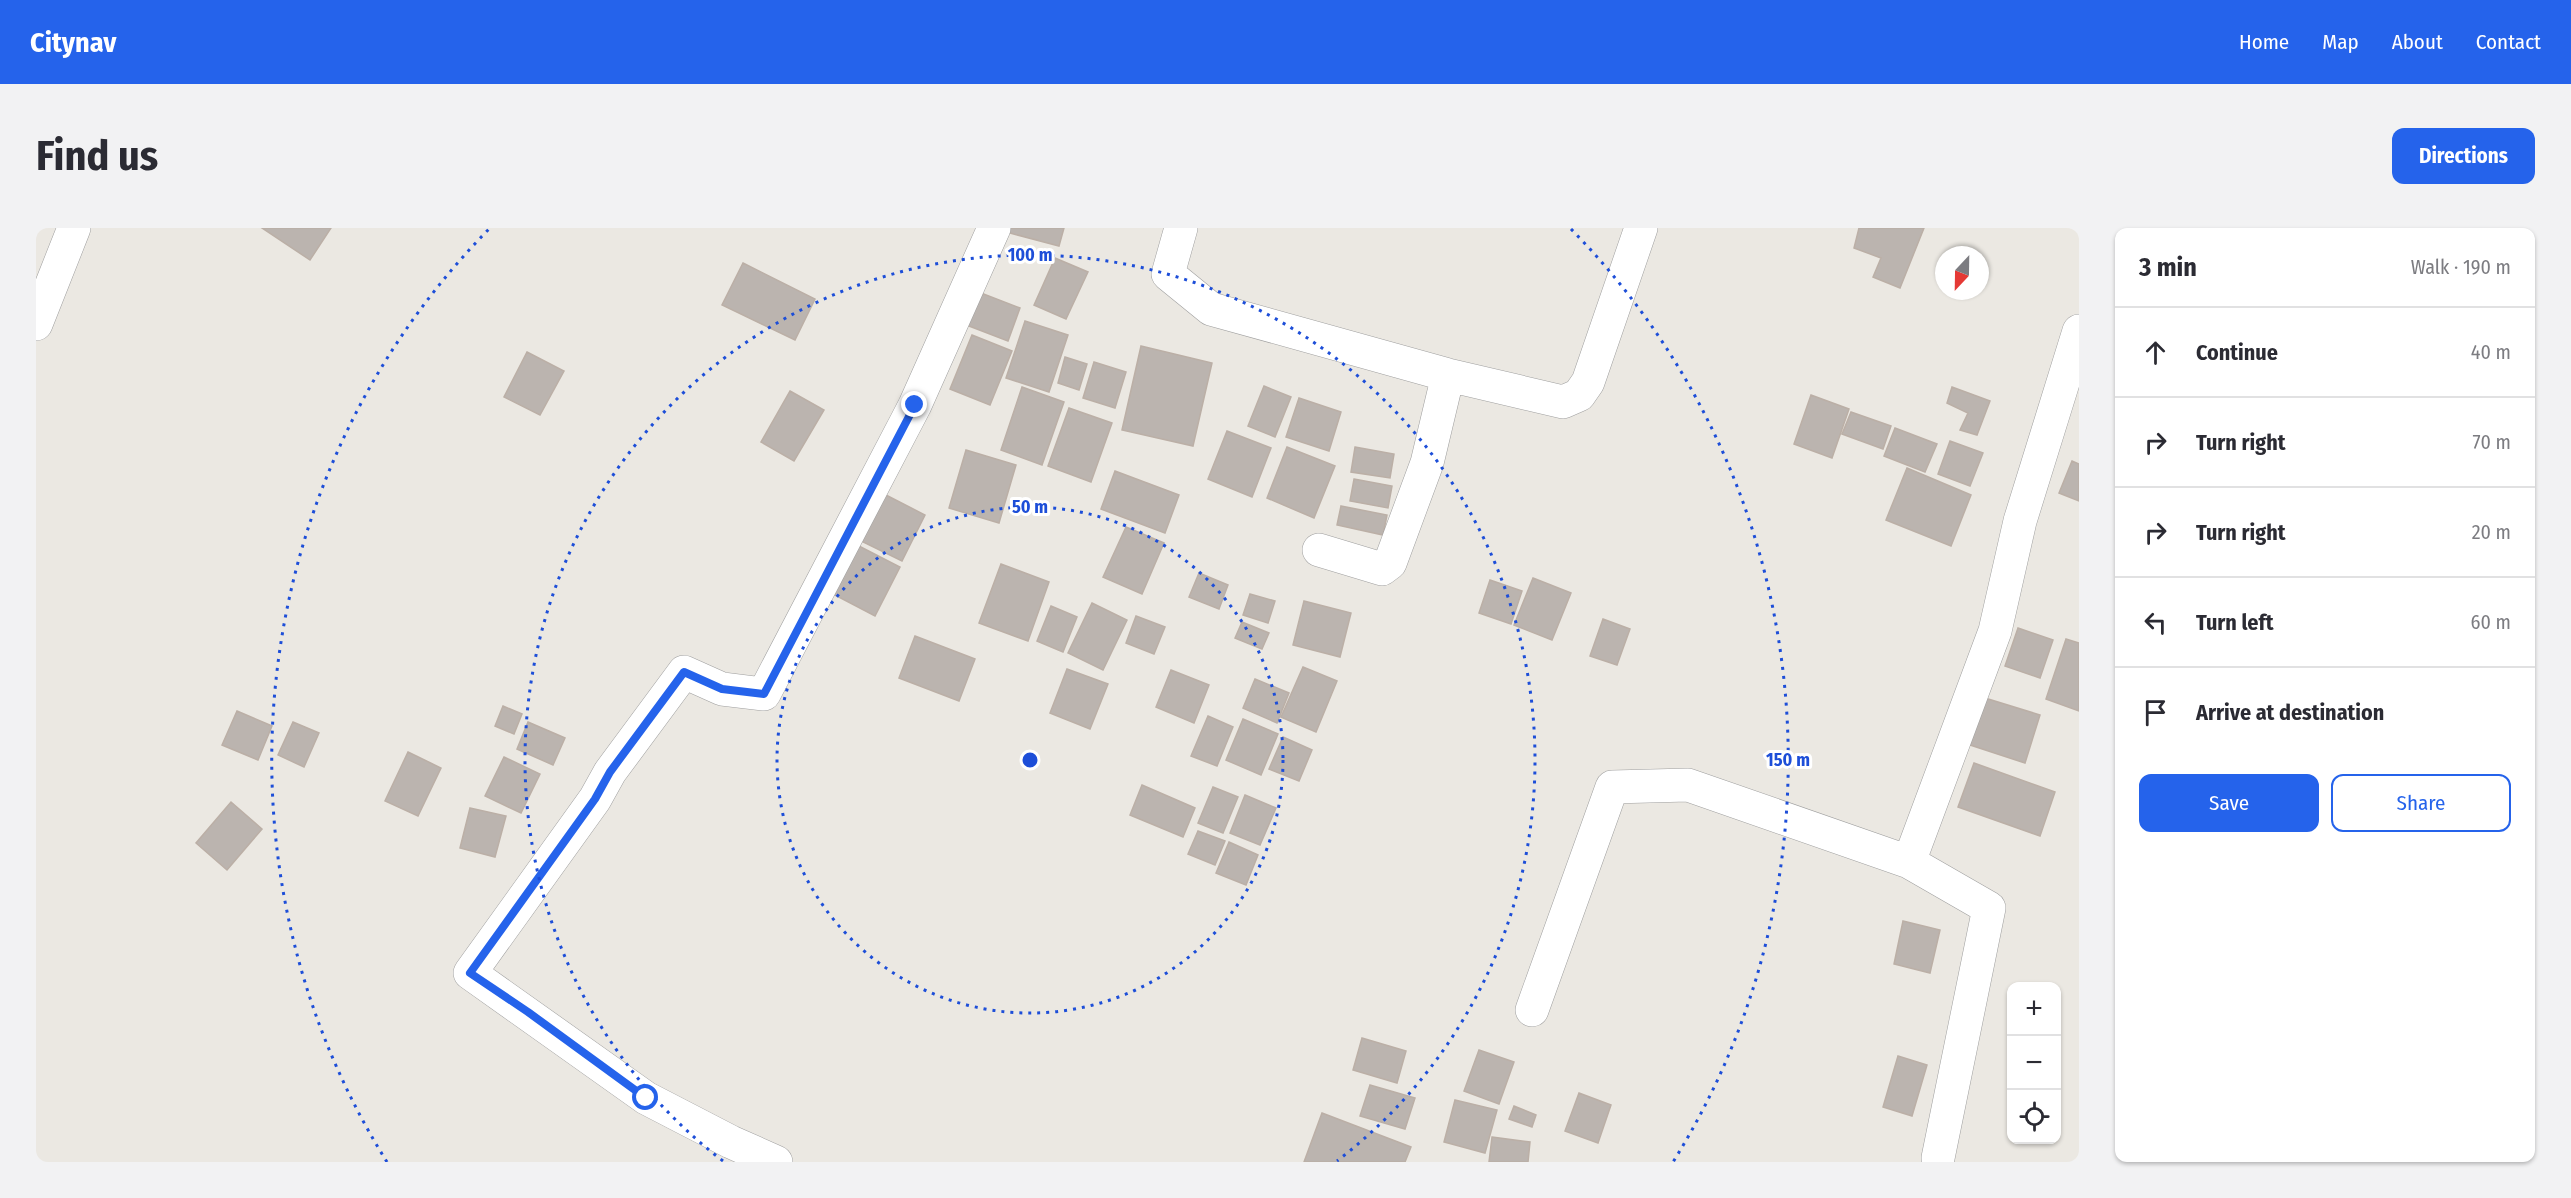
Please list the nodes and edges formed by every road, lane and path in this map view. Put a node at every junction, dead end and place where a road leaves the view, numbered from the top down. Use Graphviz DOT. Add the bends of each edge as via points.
graph roads {
  1 [pos="74,228"];
  2 [pos="994,228"];
  3 [pos="1181,228"];
  4 [pos="1641,228"];
  5 [pos="36,324"];
  6 [pos="2079,331"];
  7 [pos="1448,375"];
  8 [pos="1319,550"];
  9 [pos="1909,862"];
  10 [pos="1532,1010"];
  11 [pos="1938,1158"];
  12 [pos="776,1162"];
  1 -- 5 [label="street"];
  2 -- 12 [label="street" via="915,405 764,694 722,689 684,672 470,973 646,1098"];
  3 -- 7 [label="street" via="1168,274 1211,309"];
  4 -- 7 [label="street" via="1588,382 1579,395 1563,402"];
  6 -- 9 [label="street" via="2020,521 1995,631"];
  7 -- 8 [label="street" via="1427,463 1390,563 1382,569"];
  9 -- 10 [label="street" via="1688,785 1612,787"];
  9 -- 11 [label="street" via="1989,908"];
}
